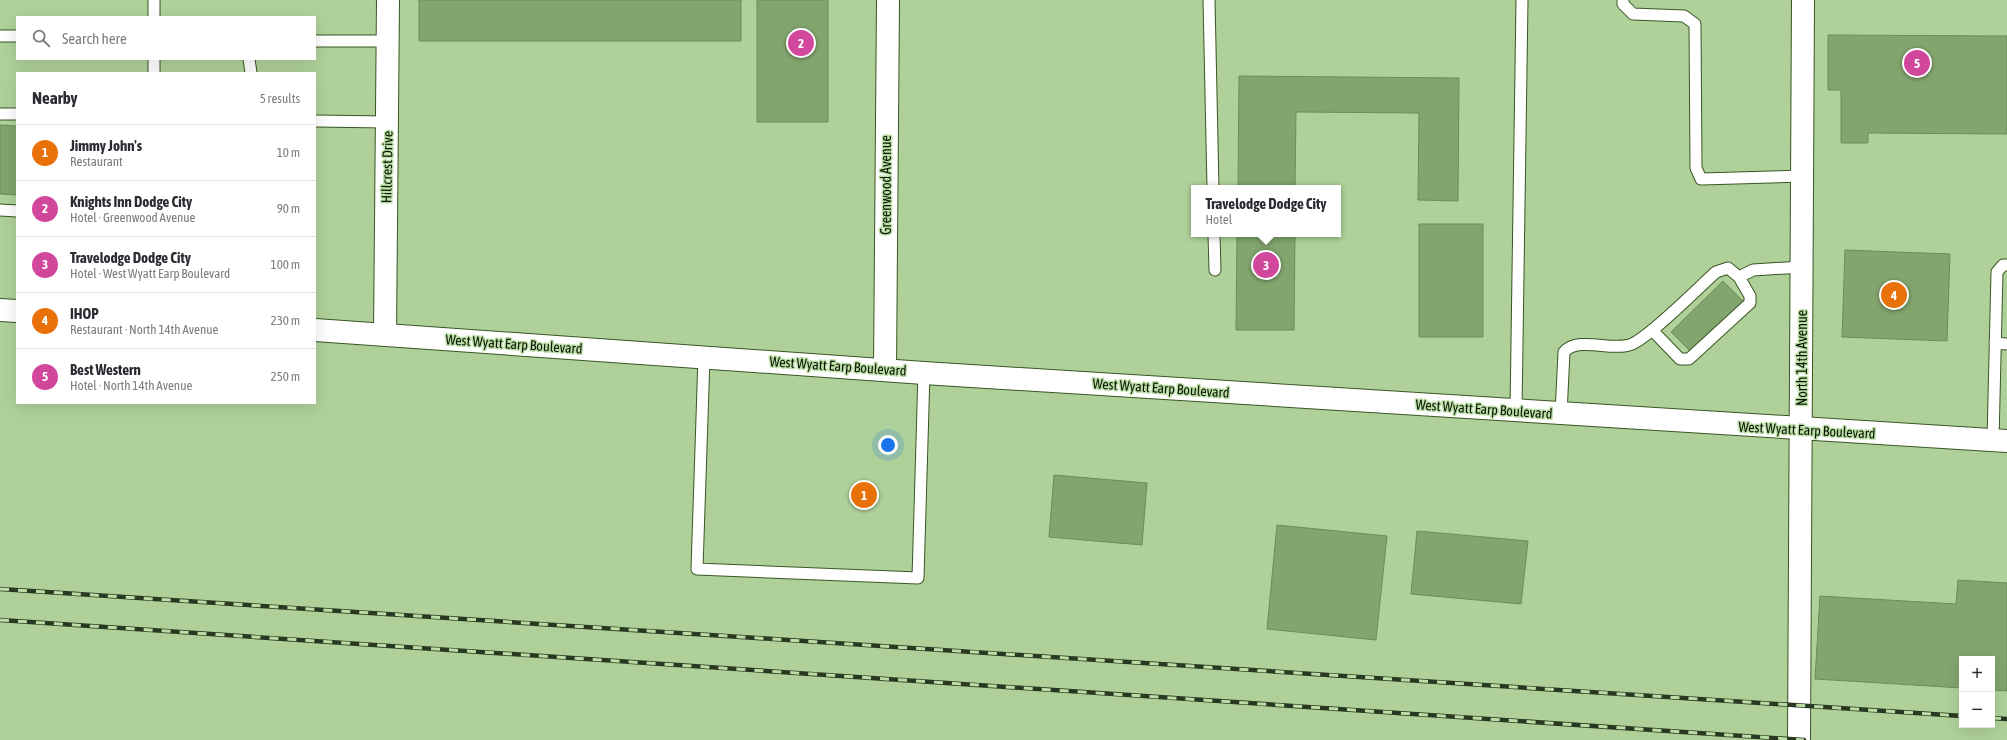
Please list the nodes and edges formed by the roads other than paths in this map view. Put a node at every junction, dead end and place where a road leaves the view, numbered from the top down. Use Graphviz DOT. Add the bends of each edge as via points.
graph roads {
  1 [pos="154,0"];
  2 [pos="388,0"];
  3 [pos="888,0"];
  4 [pos="1209,0"];
  5 [pos="1522,0"];
  6 [pos="1623,0"];
  7 [pos="1803,0"];
  8 [pos="154,16"];
  9 [pos="0,36"];
  10 [pos="16,36"];
  11 [pos="316,41"];
  12 [pos="388,41"];
  13 [pos="154,60"];
  14 [pos="249,60"];
  15 [pos="154,72"];
  16 [pos="251,72"];
  17 [pos="0,114"];
  18 [pos="16,114"];
  19 [pos="316,121"];
  20 [pos="387,122"];
  21 [pos="1803,176"];
  22 [pos="1213,185"];
  23 [pos="0,210"];
  24 [pos="16,211"];
  25 [pos="1214,237"];
  26 [pos="2007,265"];
  27 [pos="1802,267"];
  28 [pos="1215,270"];
  29 [pos="1740,277"];
  30 [pos="0,310"];
  31 [pos="16,311"];
  32 [pos="316,330"];
  33 [pos="1652,330"];
  34 [pos="385,335"];
  35 [pos="1995,343"];
  36 [pos="2007,344"];
  37 [pos="704,357"];
  38 [pos="885,370"];
  39 [pos="924,373"];
  40 [pos="1516,411"];
  41 [pos="1561,414"];
  42 [pos="1802,430"];
  43 [pos="2000,441"];
  44 [pos="1799,740"];
  1 -- 8 [label="lane"];
  2 -- 12 [label="main road, Hillcrest Drive"];
  3 -- 38 [label="main road, Greenwood Avenue"];
  4 -- 22 [label="lane"];
  5 -- 40 [label="lane"];
  6 -- 21 [label="lane" via="1623,4 1632,14 1684,16 1695,24 1696,168 1701,179"];
  7 -- 21 [label="main road, North 14th Avenue"];
  9 -- 10 [label="lane"];
  11 -- 12 [label="lane"];
  12 -- 20 [label="main road, Hillcrest Drive"];
  13 -- 15 [label="lane"];
  14 -- 16 [label="lane"];
  17 -- 18 [label="lane"];
  19 -- 20 [label="lane"];
  20 -- 34 [label="main road, Hillcrest Drive"];
  21 -- 27 [label="main road, North 14th Avenue"];
  23 -- 24 [label="lane"];
  25 -- 28 [label="lane"];
  26 -- 35 [label="lane" via="2003,265 1997,272"];
  27 -- 29 [label="lane" via="1753,270"];
  27 -- 42 [label="main road, North 14th Avenue"];
  29 -- 33 [label="lane" via="1728,268 1716,272"];
  29 -- 33 [label="lane" via="1750,296 1750,303 1690,359 1680,359"];
  30 -- 31 [label="main road"];
  32 -- 34 [label="main road, West Wyatt Earp Boulevard"];
  33 -- 41 [label="lane" via="1631,345 1618,347 1576,344 1569,347 1564,352"];
  34 -- 37 [label="main road, West Wyatt Earp Boulevard"];
  35 -- 36 [label="lane"];
  35 -- 43 [label="lane"];
  37 -- 38 [label="main road, West Wyatt Earp Boulevard"];
  37 -- 39 [label="lane" via="696,569 918,578"];
  38 -- 39 [label="main road, West Wyatt Earp Boulevard"];
  39 -- 40 [label="main road, West Wyatt Earp Boulevard"];
  40 -- 41 [label="main road, West Wyatt Earp Boulevard"];
  41 -- 42 [label="main road, West Wyatt Earp Boulevard"];
  42 -- 43 [label="main road, West Wyatt Earp Boulevard"];
  42 -- 44 [label="main road, North 14th Avenue"];
}
